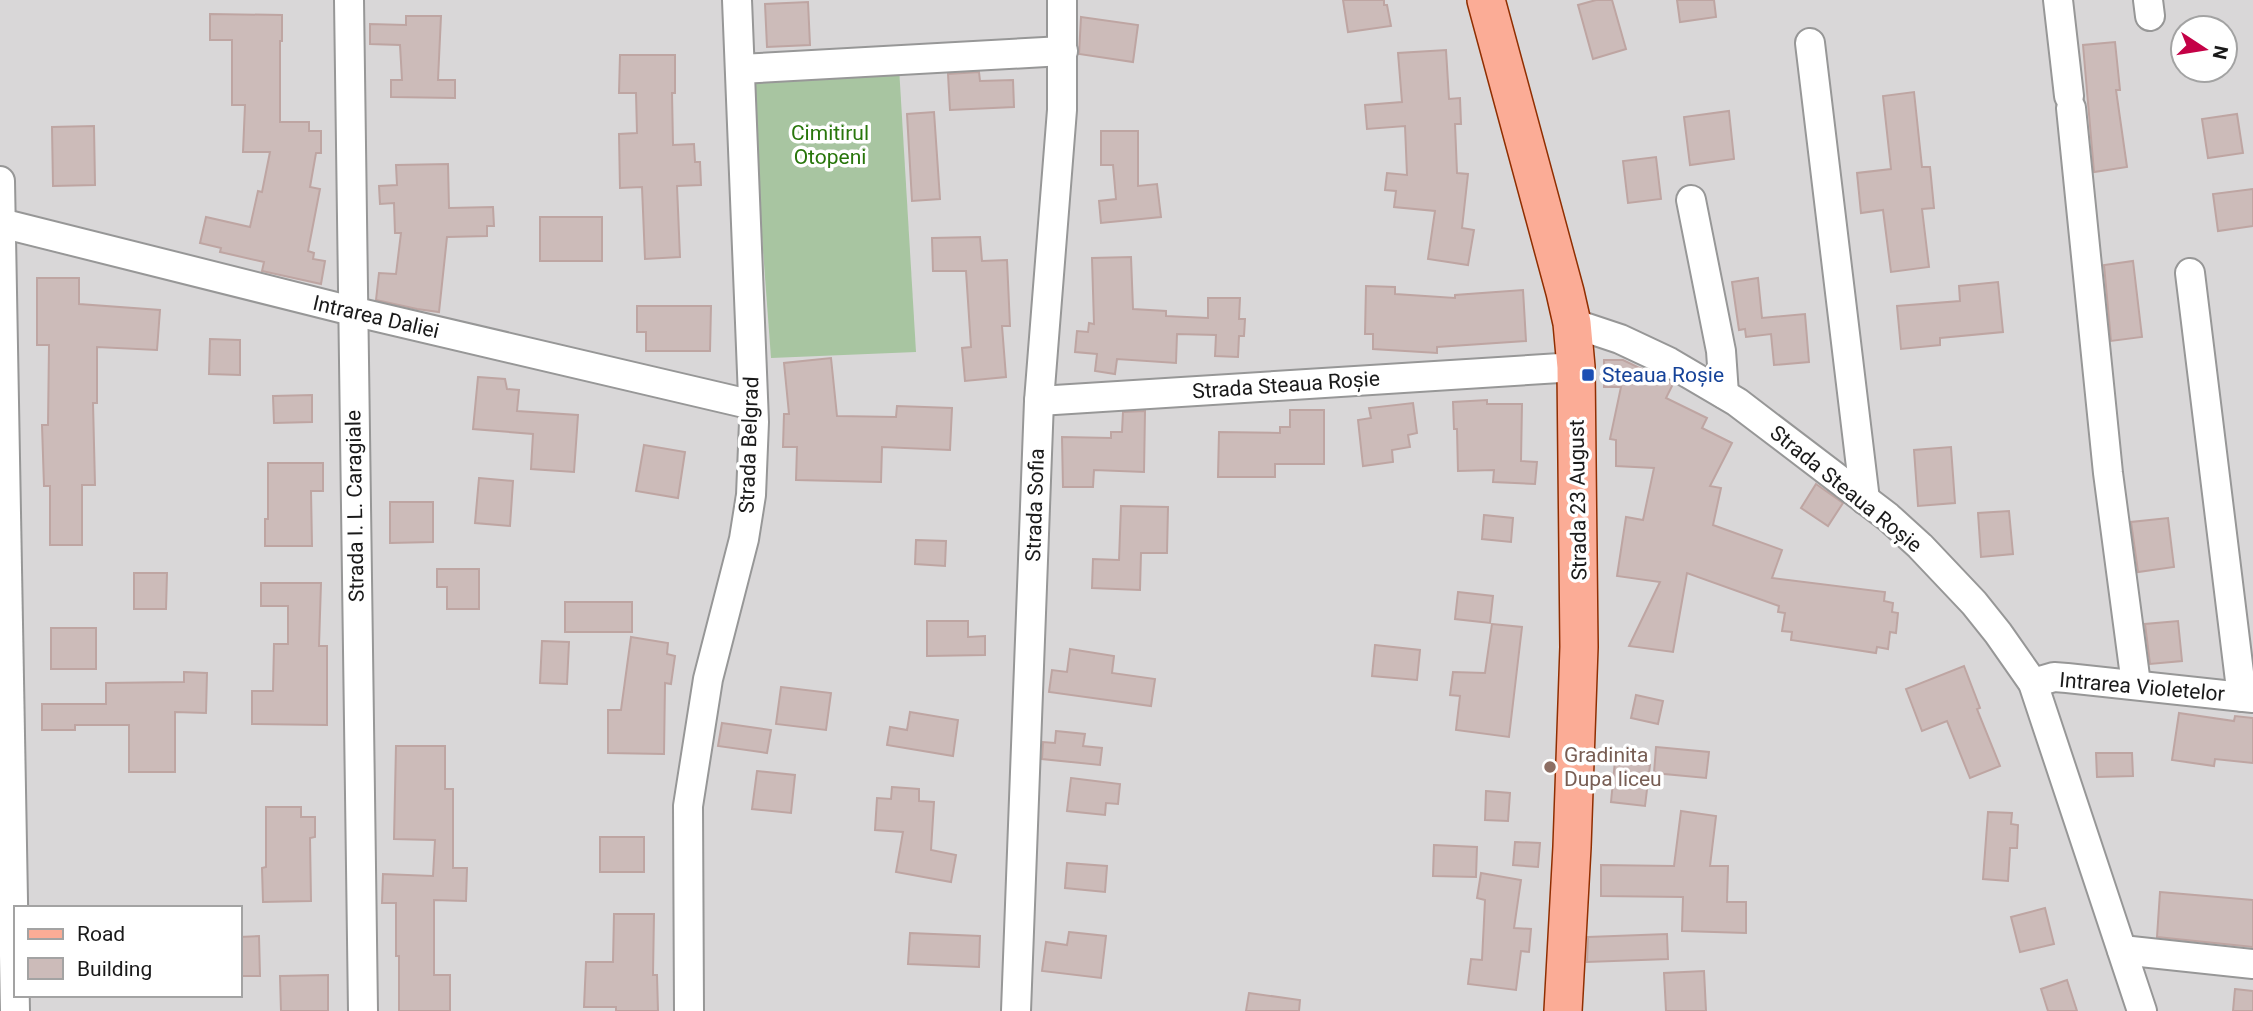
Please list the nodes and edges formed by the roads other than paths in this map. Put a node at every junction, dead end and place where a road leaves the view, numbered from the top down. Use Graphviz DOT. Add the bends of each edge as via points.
graph roads {
  1 [pos="349,0"];
  2 [pos="737,0"];
  3 [pos="1062,0"];
  4 [pos="1486,0"];
  5 [pos="2057,0"];
  6 [pos="1810,43"];
  7 [pos="1063,51"];
  8 [pos="740,69"];
  9 [pos="0,181"];
  10 [pos="0,194"];
  11 [pos="1691,200"];
  12 [pos="1,223"];
  13 [pos="2190,273"];
  14 [pos="352,311"];
  15 [pos="1572,323"];
  16 [pos="1576,367"];
  17 [pos="1724,394"];
  18 [pos="1039,401"];
  19 [pos="753,405"];
  20 [pos="2,418"];
  21 [pos="1865,500"];
  22 [pos="5,636"];
  23 [pos="2033,683"];
  24 [pos="2136,684"];
  25 [pos="2248,697"];
  26 [pos="6,746"];
  27 [pos="7,872"];
  28 [pos="7,947"];
  29 [pos="2122,950"];
  30 [pos="2253,964"];
  31 [pos="15,1011"];
  32 [pos="363,1011"];
  33 [pos="689,1011"];
  34 [pos="1016,1011"];
  35 [pos="1563,1011"];
  36 [pos="2142,1011"];
  1 -- 14 [label="street, Strada I. L. Caragiale"];
  2 -- 8 [label="street, Strada Belgrad"];
  3 -- 7 [label="street, Strada Sofia"];
  4 -- 15 [label="main road, Strada 23 August"];
  5 -- 24 [label="street" via="2108,473"];
  6 -- 21 [label="street"];
  7 -- 8 [label="street"];
  7 -- 18 [label="street, Strada Sofia"];
  8 -- 19 [label="street, Strada Belgrad"];
  9 -- 10 [label="street"];
  10 -- 12 [label="street"];
  11 -- 17 [label="street" via="1721,351"];
  12 -- 14 [label="street, Intrarea Daliei"];
  12 -- 20 [label="street"];
  13 -- 25 [label="street"];
  14 -- 19 [label="street, Intrarea Daliei"];
  14 -- 32 [label="street, Strada I. L. Caragiale"];
  15 -- 16 [label="main road, Strada 23 August"];
  15 -- 17 [label="street, Strada Steaua Roșie" via="1632,344"];
  16 -- 18 [label="street, Strada Steaua Roșie"];
  16 -- 35 [label="main road, Strada 23 August" via="1579,647"];
  17 -- 21 [label="street, Strada Steaua Roșie"];
  18 -- 34 [label="street, Strada Sofia"];
  19 -- 33 [label="street, Strada Belgrad" via="751,495 744,539 708,679 688,806"];
  20 -- 22 [label="street"];
  21 -- 23 [label="street, Strada Steaua Roșie" via="1920,546 1974,603"];
  22 -- 26 [label="street"];
  23 -- 24 [label="street, Intrarea Violetelor" via="2054,677"];
  23 -- 29 [label="street, Strada Steaua Roșie"];
  24 -- 25 [label="street, Intrarea Violetelor"];
  26 -- 27 [label="street"];
  27 -- 28 [label="street"];
  28 -- 31 [label="street"];
  29 -- 30 [label="street"];
  29 -- 36 [label="street, Strada Steaua Roșie"];
}
